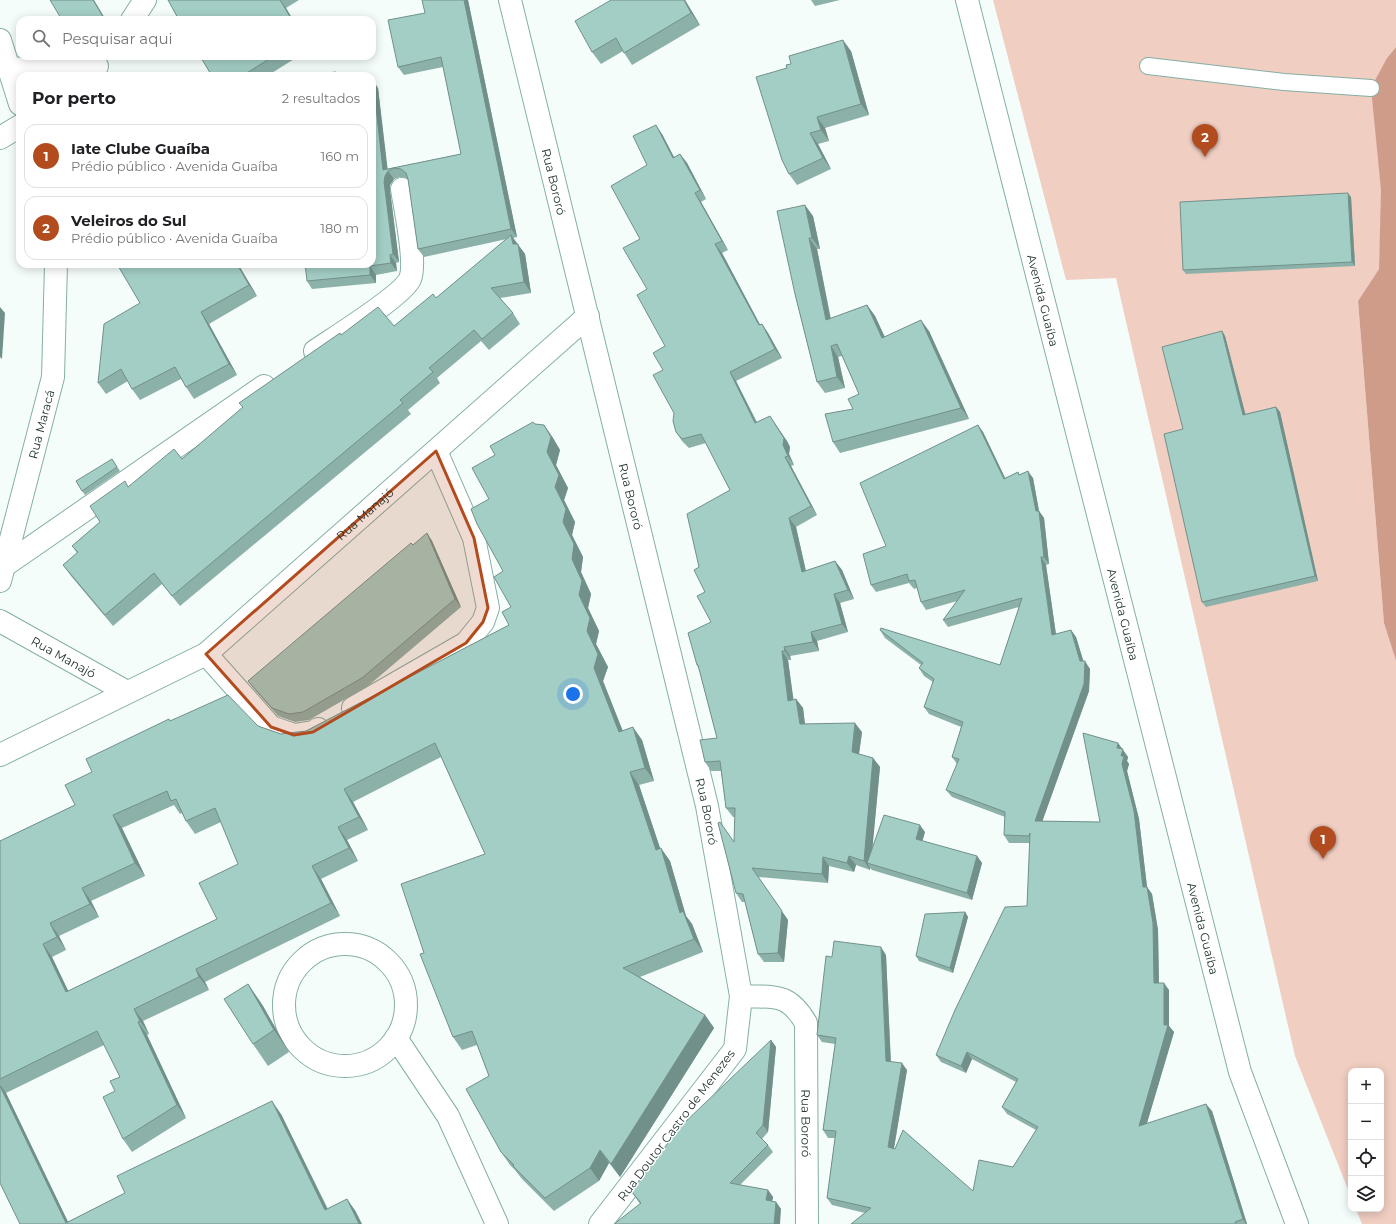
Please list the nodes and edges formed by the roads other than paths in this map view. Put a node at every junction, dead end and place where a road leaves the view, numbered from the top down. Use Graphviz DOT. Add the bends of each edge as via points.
graph roads {
  1 [pos="144,0"];
  2 [pos="510,0"];
  3 [pos="967,0"];
  4 [pos="134,16"];
  5 [pos="0,40"];
  6 [pos="97,66"];
  7 [pos="1148,66"];
  8 [pos="9,70"];
  9 [pos="1371,88"];
  10 [pos="16,92"];
  11 [pos="16,128"];
  12 [pos="0,138"];
  13 [pos="402,189"];
  14 [pos="56,268"];
  15 [pos="588,316"];
  16 [pos="300,361"];
  17 [pos="281,375"];
  18 [pos="436,451"];
  19 [pos="2,574"];
  20 [pos="0,621"];
  21 [pos="206,654"];
  22 [pos="127,692"];
  23 [pos="0,755"];
  24 [pos="741,996"];
  25 [pos="396,1038"];
  26 [pos="497,1224"];
  27 [pos="600,1224"];
  28 [pos="807,1224"];
  29 [pos="1297,1224"];
  1 -- 4 [label="street"];
  2 -- 15 [label="street, Rua Bororó"];
  3 -- 29 [label="street, Avenida Guaíba" via="1240,1072"];
  5 -- 8 [label="street"];
  6 -- 8 [label="street" via="63,63"];
  7 -- 9 [label="lane" via="1284,82"];
  8 -- 10 [label="street"];
  11 -- 12 [label="street"];
  13 -- 16 [label="street" via="412,264 410,280 398,294"];
  14 -- 19 [label="street, Rua Maracá" via="53,377"];
  15 -- 18 [label="street, Rua Manajó"];
  15 -- 24 [label="street, Rua Bororó" via="707,806"];
  17 -- 19 [label="street"];
  18 -- 21 [label="street, Rua Manajó"];
  18 -- 21 [label="street" via="474,538 488,608 483,622 466,642 313,732 294,735 271,727"];
  20 -- 22 [label="street, Rua Manajó"];
  21 -- 22 [label="street, Rua Manajó"];
  22 -- 23 [label="street, Rua Manajó"];
  24 -- 27 [label="street, Rua Doutor Castro de Menezes" via="735,1049"];
  24 -- 28 [label="street, Rua Bororó" via="782,998 797,1008 806,1023"];
  25 -- 25 [label="street" via="404,1019 406,1000 401,980 390,963 375,951 356,944 336,944 317,950 301,962 290,979 284,999 286,1019 294,1038 307,1052 325,1062 345,1066 365,1063 383,1053"];
  25 -- 26 [label="street" via="448,1116"];
}
